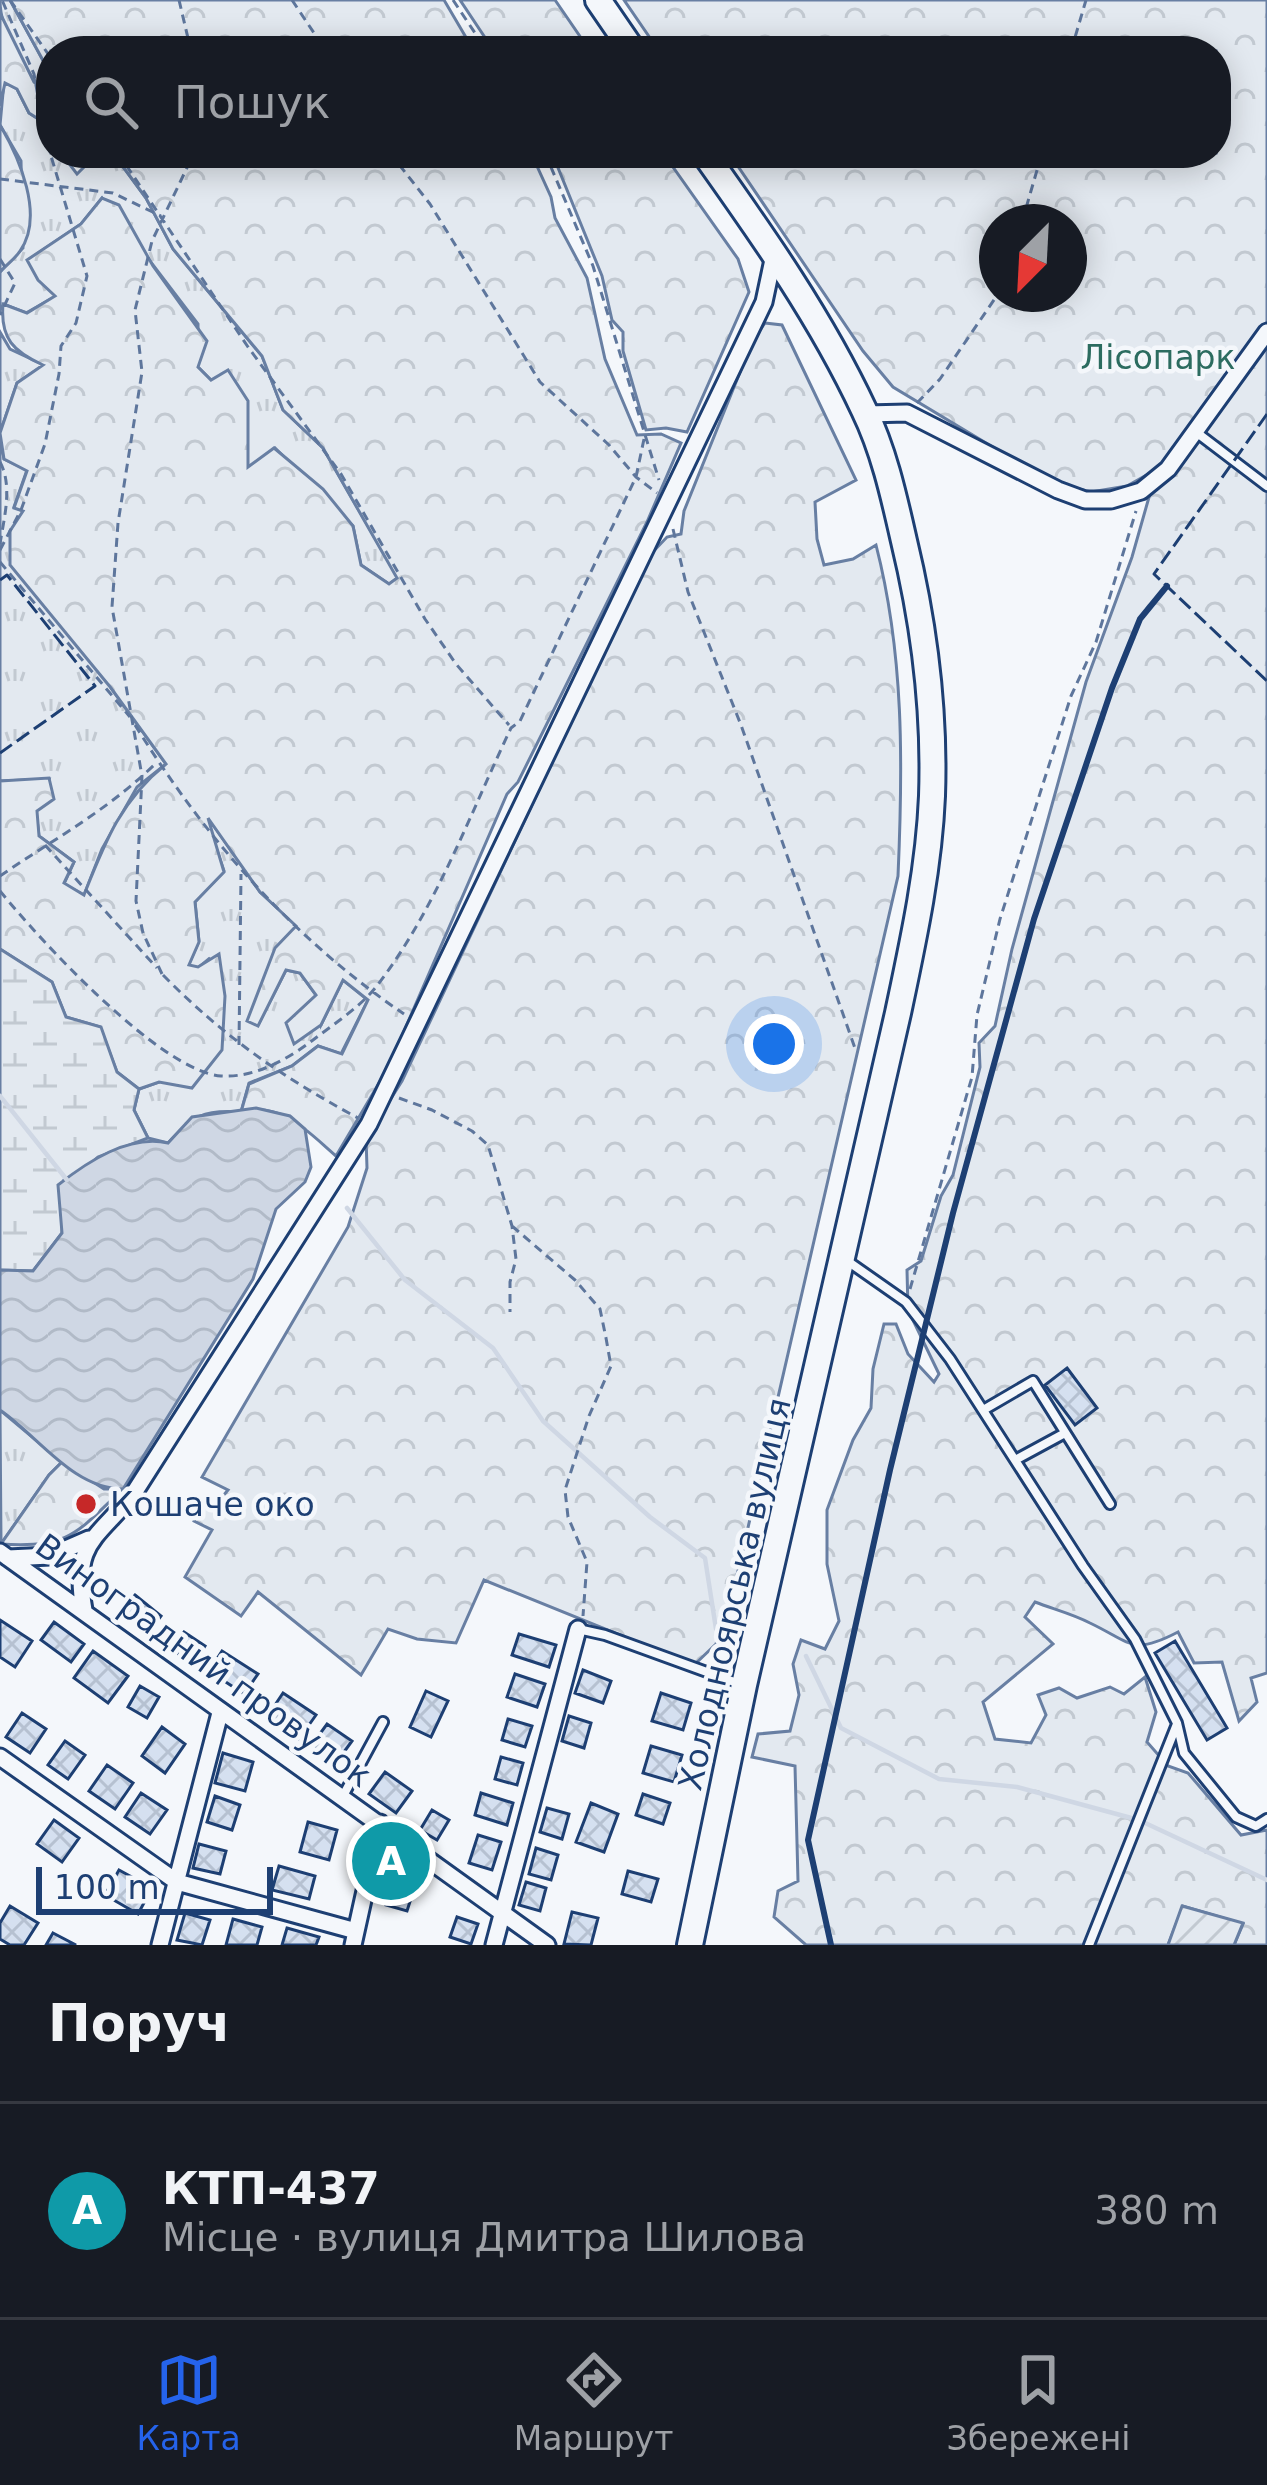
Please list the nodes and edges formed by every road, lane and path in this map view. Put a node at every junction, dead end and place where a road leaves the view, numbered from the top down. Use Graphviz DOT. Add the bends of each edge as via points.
graph roads {
  1 [pos="2,0"];
  2 [pos="10,0"];
  3 [pos="179,0"];
  4 [pos="292,0"];
  5 [pos="454,0"];
  6 [pos="598,0"];
  7 [pos="1086,0"];
  8 [pos="187,36"];
  9 [pos="316,36"];
  10 [pos="477,36"];
  11 [pos="623,36"];
  12 [pos="1075,36"];
  13 [pos="36,37"];
  14 [pos="36,85"];
  15 [pos="55,168"];
  16 [pos="128,168"];
  17 [pos="186,168"];
  18 [pos="402,168"];
  19 [pos="551,168"];
  20 [pos="715,168"];
  21 [pos="1038,168"];
  22 [pos="0,179"];
  23 [pos="60,186"];
  24 [pos="1027,204"];
  25 [pos="162,217"];
  26 [pos="775,253"];
  27 [pos="0,259"];
  28 [pos="986,312"];
  29 [pos="0,315"];
  30 [pos="1267,332"];
  31 [pos="907,413"];
  32 [pos="866,414"];
  33 [pos="1195,431"];
  34 [pos="644,439"];
  35 [pos="0,462"];
  36 [pos="636,477"];
  37 [pos="1267,487"];
  38 [pos="1141,491"];
  39 [pos="666,499"];
  40 [pos="0,548"];
  41 [pos="0,562"];
  42 [pos="132,719"];
  43 [pos="511,728"];
  44 [pos="158,761"];
  45 [pos="142,776"];
  46 [pos="45,845"];
  47 [pos="242,872"];
  48 [pos="0,876"];
  49 [pos="0,891"];
  50 [pos="162,974"];
  51 [pos="374,990"];
  52 [pos="417,1022"];
  53 [pos="239,1046"];
  54 [pos="856,1051"];
  55 [pos="270,1067"];
  56 [pos="379,1101"];
  57 [pos="369,1124"];
  58 [pos="512,1226"];
  59 [pos="844,1259"];
  60 [pos="906,1302"];
  61 [pos="510,1312"];
  62 [pos="985,1409"];
  63 [pos="1065,1433"];
  64 [pos="1017,1459"];
  65 [pos="1110,1504"];
  66 [pos="88,1539"];
  67 [pos="4,1555"];
  68 [pos="84,1610"];
  69 [pos="578,1629"];
  70 [pos="744,1685"];
  71 [pos="220,1713"];
  72 [pos="382,1722"];
  73 [pos="1177,1723"];
  74 [pos="0,1757"];
  75 [pos="343,1798"];
  76 [pos="1267,1819"];
  77 [pos="380,1823"];
  78 [pos="177,1882"];
  79 [pos="502,1914"];
  80 [pos="355,1938"];
  81 [pos="160,1945"];
  82 [pos="494,1945"];
  83 [pos="547,1945"];
  84 [pos="690,1945"];
  85 [pos="1089,1945"];
  1 -- 14 [label="path"];
  2 -- 13 [label="path"];
  3 -- 8 [label="path"];
  4 -- 9 [label="path"];
  5 -- 10 [label="path"];
  6 -- 11 [label="main road"];
  7 -- 12 [label="path"];
  15 -- 23 [label="path"];
  16 -- 25 [label="path"];
  17 -- 25 [label="path"];
  18 -- 36 [label="path" via="540,382"];
  19 -- 34 [label="path" via="593,266"];
  20 -- 26 [label="main road, Холодноярська вулиця"];
  21 -- 24 [label="path"];
  22 -- 23 [label="path"];
  23 -- 25 [label="path" via="113,194"];
  23 -- 40 [label="path" via="87,276 76,323 61,346 44,444"];
  25 -- 42 [label="path" via="135,310 142,372 112,608"];
  25 -- 43 [label="path" via="341,474 456,664"];
  26 -- 32 [label="main road, Холодноярська вулиця"];
  26 -- 39 [label="street" via="764,302"];
  27 -- 29 [label="path" via="15,283"];
  28 -- 31 [label="path"];
  30 -- 33 [label="street"];
  31 -- 32 [label="street"];
  31 -- 38 [label="street" via="1085,500"];
  32 -- 59 [label="main road, Холодноярська вулиця" via="922,624 932,796 920,907"];
  33 -- 37 [label="lane"];
  33 -- 38 [label="street"];
  34 -- 36 [label="path"];
  34 -- 39 [label="path"];
  35 -- 40 [label="path" via="7,502"];
  36 -- 39 [label="path"];
  36 -- 43 [label="path"];
  38 -- 60 [label="path" via="1000,919 972,1077"];
  39 -- 52 [label="street"];
  39 -- 54 [label="path" via="688,592"];
  41 -- 42 [label="path"];
  42 -- 44 [label="path"];
  42 -- 45 [label="path"];
  43 -- 51 [label="path" via="421,918"];
  44 -- 45 [label="path"];
  44 -- 47 [label="path"];
  45 -- 46 [label="path"];
  45 -- 50 [label="path" via="136,901"];
  46 -- 48 [label="path"];
  46 -- 50 [label="path"];
  47 -- 51 [label="path" via="310,944"];
  47 -- 53 [label="path"];
  49 -- 55 [label="path" via="156,1046 220,1076"];
  50 -- 53 [label="path"];
  51 -- 52 [label="path"];
  51 -- 55 [label="path"];
  52 -- 56 [label="street"];
  53 -- 55 [label="path"];
  55 -- 57 [label="path"];
  56 -- 57 [label="street"];
  56 -- 58 [label="path" via="399,1098 432,1110 488,1145"];
  57 -- 66 [label="street" via="134,1492"];
  58 -- 61 [label="path"];
  58 -- 69 [label="path" via="601,1310 611,1366 565,1490 586,1562"];
  59 -- 60 [label="lane"];
  59 -- 70 [label="main road, Холодноярська вулиця"];
  60 -- 62 [label="lane"];
  62 -- 63 [label="lane" via="1033,1381"];
  62 -- 64 [label="lane"];
  63 -- 64 [label="lane"];
  63 -- 65 [label="lane"];
  64 -- 73 [label="lane" via="1135,1639"];
  66 -- 67 [label="street" via="50,1556"];
  66 -- 68 [label="street" via="78,1578"];
  67 -- 68 [label="street, Виноградний провулок"];
  68 -- 71 [label="street, Виноградний провулок"];
  69 -- 70 [label="lane"];
  69 -- 79 [label="street"];
  70 -- 84 [label="main road, Холодноярська вулиця"];
  71 -- 75 [label="street, Виноградний провулок"];
  71 -- 78 [label="street"];
  72 -- 75 [label="lane"];
  73 -- 76 [label="lane" via="1184,1753 1236,1817 1256,1826"];
  73 -- 85 [label="lane"];
  74 -- 78 [label="street"];
  75 -- 77 [label="street, Виноградний провулок"];
  77 -- 79 [label="street, Виноградний провулок"];
  77 -- 80 [label="street"];
  78 -- 80 [label="street"];
  78 -- 81 [label="street"];
  79 -- 82 [label="street"];
  79 -- 83 [label="street, Виноградний провулок"];
}
